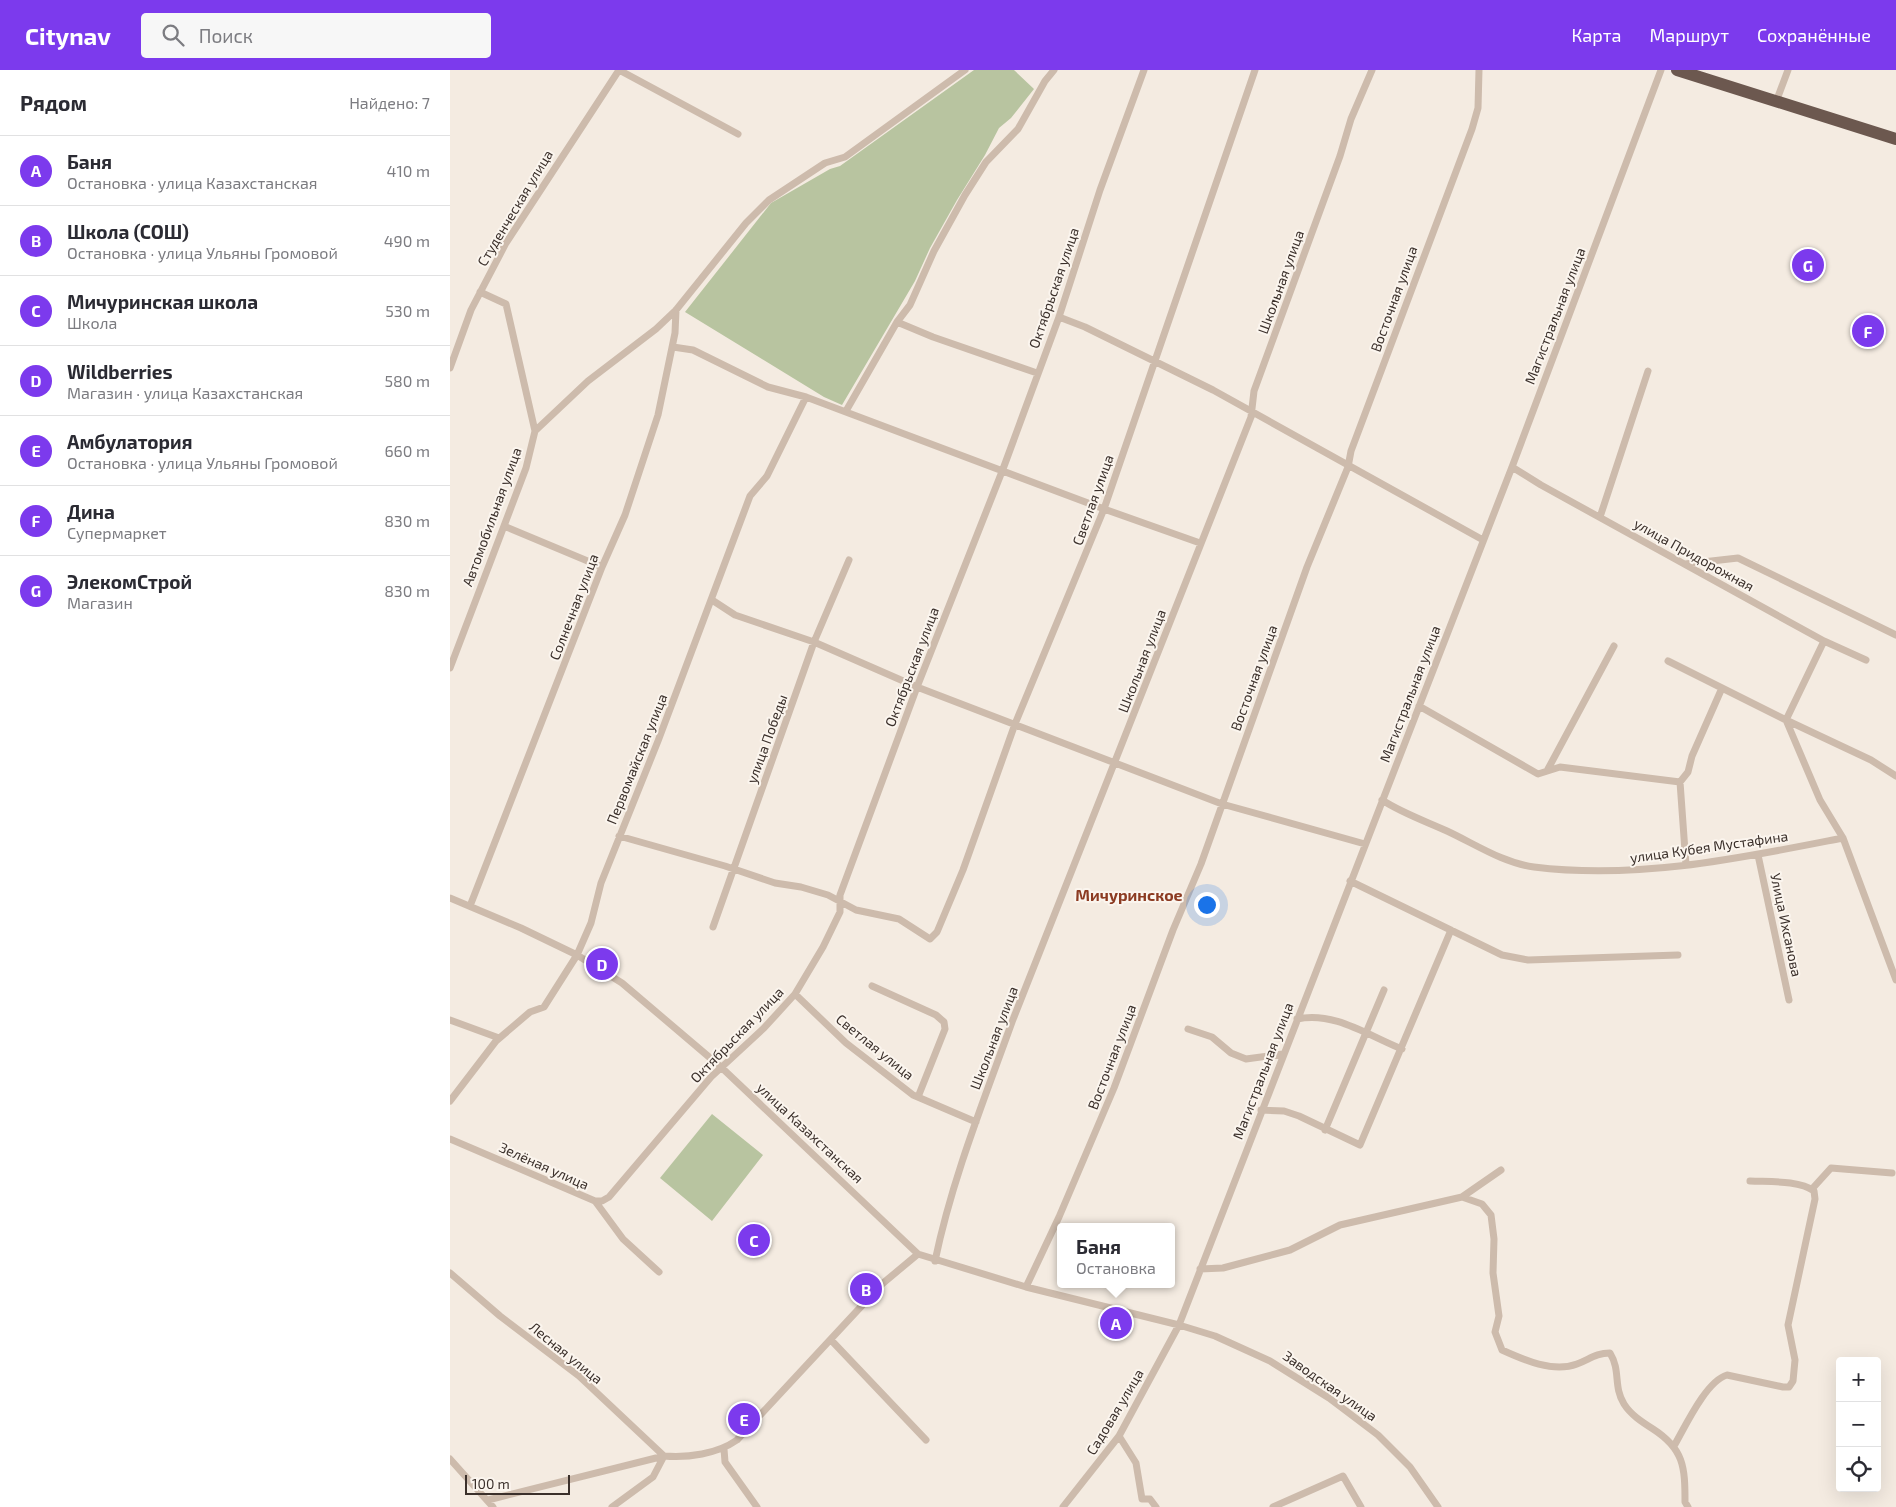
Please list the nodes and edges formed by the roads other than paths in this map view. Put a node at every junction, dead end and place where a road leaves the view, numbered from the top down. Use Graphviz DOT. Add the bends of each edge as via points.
graph roads {
  1 [pos="619,70"];
  2 [pos="965,70"];
  3 [pos="1054,70"];
  4 [pos="1144,70"];
  5 [pos="1255,70"];
  6 [pos="1372,70"];
  7 [pos="1479,70"];
  8 [pos="1661,70"];
  9 [pos="1677,70"];
  10 [pos="1788,70"];
  11 [pos="1776,102"];
  12 [pos="738,134"];
  13 [pos="1896,139"];
  14 [pos="480,292"];
  15 [pos="676,310"];
  16 [pos="1059,318"];
  17 [pos="897,322"];
  18 [pos="673,347"];
  19 [pos="1154,360"];
  20 [pos="450,368"];
  21 [pos="1648,371"];
  22 [pos="1037,373"];
  23 [pos="806,396"];
  24 [pos="846,411"];
  25 [pos="1252,411"];
  26 [pos="534,431"];
  27 [pos="1348,467"];
  28 [pos="1512,467"];
  29 [pos="1003,470"];
  30 [pos="1104,509"];
  31 [pos="1600,518"];
  32 [pos="504,526"];
  33 [pos="1483,540"];
  34 [pos="1200,542"];
  35 [pos="849,560"];
  36 [pos="1685,564"];
  37 [pos="602,568"];
  38 [pos="712,600"];
  39 [pos="1896,635"];
  40 [pos="1824,641"];
  41 [pos="814,642"];
  42 [pos="1614,646"];
  43 [pos="1866,660"];
  44 [pos="1668,661"];
  45 [pos="450,668"];
  46 [pos="917,687"];
  47 [pos="1722,688"];
  48 [pos="1419,706"];
  49 [pos="1786,720"];
  50 [pos="1015,724"];
  51 [pos="1116,764"];
  52 [pos="1548,769"];
  53 [pos="1896,776"];
  54 [pos="1680,782"];
  55 [pos="1382,800"];
  56 [pos="1222,804"];
  57 [pos="619,836"];
  58 [pos="1843,838"];
  59 [pos="1365,844"];
  60 [pos="1758,854"];
  61 [pos="1686,865"];
  62 [pos="733,868"];
  63 [pos="1350,881"];
  64 [pos="450,898"];
  65 [pos="840,900"];
  66 [pos="470,906"];
  67 [pos="713,927"];
  68 [pos="1452,930"];
  69 [pos="576,955"];
  70 [pos="1678,955"];
  71 [pos="1896,980"];
  72 [pos="872,986"];
  73 [pos="1384,990"];
  74 [pos="794,994"];
  75 [pos="1789,1000"];
  76 [pos="1296,1019"];
  77 [pos="450,1020"];
  78 [pos="1188,1028"];
  79 [pos="1366,1033"];
  80 [pos="499,1038"];
  81 [pos="1402,1049"];
  82 [pos="1283,1054"];
  83 [pos="722,1068"];
  84 [pos="918,1097"];
  85 [pos="450,1102"];
  86 [pos="1261,1110"];
  87 [pos="976,1122"];
  88 [pos="1325,1130"];
  89 [pos="450,1140"];
  90 [pos="1501,1170"];
  91 [pos="1892,1173"];
  92 [pos="1750,1181"];
  93 [pos="1812,1189"];
  94 [pos="1462,1197"];
  95 [pos="595,1201"];
  96 [pos="918,1254"];
  97 [pos="935,1261"];
  98 [pos="1200,1269"];
  99 [pos="659,1272"];
  100 [pos="450,1273"];
  101 [pos="1026,1287"];
  102 [pos="1179,1325"];
  103 [pos="831,1340"];
  104 [pos="1119,1436"];
  105 [pos="926,1440"];
  106 [pos="1674,1446"];
  107 [pos="724,1449"];
  108 [pos="664,1456"];
  109 [pos="450,1459"];
  110 [pos="488,1500"];
  111 [pos="493,1507"];
  112 [pos="612,1507"];
  113 [pos="758,1507"];
  114 [pos="1063,1507"];
  115 [pos="1156,1507"];
  116 [pos="1273,1507"];
  117 [pos="1361,1507"];
  118 [pos="1438,1507"];
  119 [pos="1688,1507"];
  1 -- 12 [label="street"];
  1 -- 14 [label="street, Студенческая улица" via="506,243"];
  2 -- 15 [label="street" via="845,157 826,163 769,200 746,223"];
  3 -- 17 [label="street" via="1018,129 986,162 965,195 934,251 910,305"];
  4 -- 16 [label="street, Октябрьская улица" via="1100,190"];
  5 -- 19 [label="street, Светлая улица"];
  6 -- 25 [label="street, Школьная улица" via="1351,118 1254,392"];
  7 -- 27 [label="street, Восточная улица" via="1478,108 1472,129 1354,442"];
  8 -- 28 [label="street, Магистральная улица"];
  9 -- 11 [label="highway"];
  10 -- 11 [label="street"];
  11 -- 13 [label="highway"];
  14 -- 20 [label="street, Студенческая улица"];
  14 -- 26 [label="street" via="508,308"];
  15 -- 18 [label="street, Солнечная улица"];
  15 -- 26 [label="street" via="656,330 588,381"];
  16 -- 19 [label="street"];
  16 -- 22 [label="street, Октябрьская улица"];
  17 -- 22 [label="street"];
  17 -- 24 [label="street"];
  18 -- 23 [label="street" via="693,350 768,387"];
  18 -- 37 [label="street, Солнечная улица" via="658,415 625,515"];
  19 -- 25 [label="street"];
  19 -- 30 [label="street, Светлая улица"];
  21 -- 31 [label="street"];
  22 -- 29 [label="street, Октябрьская улица"];
  23 -- 24 [label="street"];
  23 -- 38 [label="street, Первомайская улица" via="767,476 750,496"];
  24 -- 29 [label="street"];
  25 -- 27 [label="street"];
  25 -- 34 [label="street, Школьная улица"];
  26 -- 32 [label="street, Автомобильная улица" via="526,468"];
  27 -- 33 [label="street"];
  27 -- 56 [label="street, Восточная улица" via="1307,567"];
  28 -- 31 [label="street, улица Придорожная"];
  28 -- 33 [label="street, Магистральная улица"];
  29 -- 30 [label="street"];
  29 -- 46 [label="street, Октябрьская улица"];
  30 -- 34 [label="street"];
  30 -- 50 [label="street, Светлая улица"];
  31 -- 36 [label="street, улица Придорожная"];
  32 -- 37 [label="street"];
  32 -- 45 [label="street, Автомобильная улица"];
  33 -- 48 [label="street, Магистральная улица"];
  34 -- 51 [label="street, Школьная улица"];
  35 -- 41 [label="street, улица Победы"];
  36 -- 39 [label="street" via="1738,558"];
  36 -- 40 [label="street, улица Придорожная"];
  37 -- 66 [label="street, Солнечная улица"];
  38 -- 41 [label="street" via="735,615"];
  38 -- 57 [label="street, Первомайская улица"];
  40 -- 43 [label="street, улица Придорожная"];
  40 -- 49 [label="street"];
  41 -- 46 [label="street"];
  41 -- 62 [label="street, улица Победы"];
  42 -- 52 [label="street"];
  44 -- 47 [label="street"];
  46 -- 50 [label="street"];
  46 -- 65 [label="street, Октябрьская улица"];
  47 -- 49 [label="street"];
  47 -- 54 [label="street" via="1688,772"];
  48 -- 52 [label="street" via="1538,774"];
  48 -- 55 [label="street, Магистральная улица"];
  49 -- 53 [label="street" via="1871,760"];
  49 -- 58 [label="street" via="1820,800"];
  50 -- 51 [label="street"];
  50 -- 65 [label="street, Светлая улица" via="1001,769 937,932 930,939 899,919 856,910"];
  51 -- 56 [label="street"];
  51 -- 87 [label="street, Школьная улица" via="1012,1022"];
  52 -- 54 [label="street" via="1560,767"];
  54 -- 61 [label="street"];
  55 -- 59 [label="street, Магистральная улица"];
  55 -- 61 [label="street, улица Кубея Мустафина" via="1492,854 1533,867 1630,872"];
  56 -- 59 [label="street"];
  56 -- 101 [label="street, Восточная улица" via="1114,1088"];
  57 -- 62 [label="street"];
  57 -- 69 [label="street, Первомайская улица" via="601,883 591,923"];
  58 -- 60 [label="street, улица Кубея Мустафина"];
  58 -- 71 [label="street"];
  59 -- 63 [label="street, Магистральная улица"];
  60 -- 61 [label="street, улица Кубея Мустафина"];
  60 -- 75 [label="street, Улица Ихсанова"];
  62 -- 65 [label="street"];
  62 -- 67 [label="street, улица Победы"];
  63 -- 68 [label="street"];
  63 -- 76 [label="street, Магистральная улица"];
  64 -- 66 [label="street, улица Казахстанская"];
  65 -- 74 [label="street, Октябрьская улица" via="840,912 823,947"];
  66 -- 69 [label="street, улица Казахстанская"];
  68 -- 70 [label="street" via="1502,955 1528,960"];
  68 -- 81 [label="street"];
  69 -- 80 [label="street, Первомайская улица" via="544,1007 530,1012"];
  69 -- 83 [label="street, улица Казахстанская" via="622,983"];
  72 -- 84 [label="street, Светлая улица" via="936,1015 944,1022 945,1029"];
  73 -- 79 [label="street"];
  74 -- 83 [label="street, Октябрьская улица"];
  74 -- 84 [label="street, Светлая улица" via="846,1043"];
  76 -- 79 [label="street" via="1332,1018"];
  76 -- 82 [label="street, Магистральная улица"];
  77 -- 80 [label="street"];
  78 -- 82 [label="street" via="1212,1037 1231,1053 1246,1060"];
  79 -- 81 [label="street"];
  79 -- 88 [label="street"];
  80 -- 85 [label="street, Первомайская улица"];
  81 -- 88 [label="street" via="1360,1145"];
  82 -- 86 [label="street, Магистральная улица"];
  83 -- 95 [label="street, Октябрьская улица" via="609,1196"];
  83 -- 96 [label="street, улица Казахстанская"];
  84 -- 87 [label="street, Светлая улица"];
  86 -- 88 [label="street" via="1284,1111"];
  86 -- 98 [label="street, Магистральная улица"];
  87 -- 97 [label="street, Школьная улица" via="943,1222"];
  89 -- 95 [label="street, Зелёная улица"];
  90 -- 94 [label="street"];
  91 -- 93 [label="street" via="1831,1168"];
  92 -- 93 [label="street"];
  93 -- 106 [label="street" via="1815,1199 1788,1325 1795,1360 1793,1381 1789,1387 1782,1388 1726,1375 1719,1377 1710,1386"];
  94 -- 98 [label="street" via="1340,1225 1290,1250 1224,1268"];
  94 -- 106 [label="street" via="1482,1204 1491,1215 1493,1273 1499,1316 1494,1332 1502,1350 1523,1360 1559,1368 1577,1364 1597,1353 1610,1353 1617,1365 1617,1385 1624,1404 1641,1422"];
  95 -- 99 [label="street, Зелёная улица" via="623,1239"];
  96 -- 97 [label="street, улица Казахстанская"];
  96 -- 103 [label="street" via="882,1284"];
  97 -- 101 [label="street, улица Казахстанская"];
  98 -- 102 [label="street, Магистральная улица"];
  100 -- 108 [label="street, Лесная улица" via="579,1376"];
  101 -- 102 [label="street, улица Казахстанская"];
  102 -- 104 [label="street, Садовая улица"];
  102 -- 118 [label="street, Заводская улица" via="1215,1336 1270,1360 1329,1398 1397,1452"];
  103 -- 105 [label="street"];
  103 -- 107 [label="street" via="737,1440"];
  104 -- 114 [label="street, Садовая улица"];
  104 -- 115 [label="street" via="1136,1463 1142,1499 1150,1499"];
  106 -- 119 [label="street" via="1684,1465 1685,1502"];
  107 -- 108 [label="street" via="679,1457"];
  107 -- 113 [label="street" via="725,1462"];
  108 -- 110 [label="street"];
  108 -- 112 [label="street" via="652,1477"];
  109 -- 110 [label="street"];
  110 -- 111 [label="street"];
  116 -- 117 [label="street" via="1343,1476"];
}
